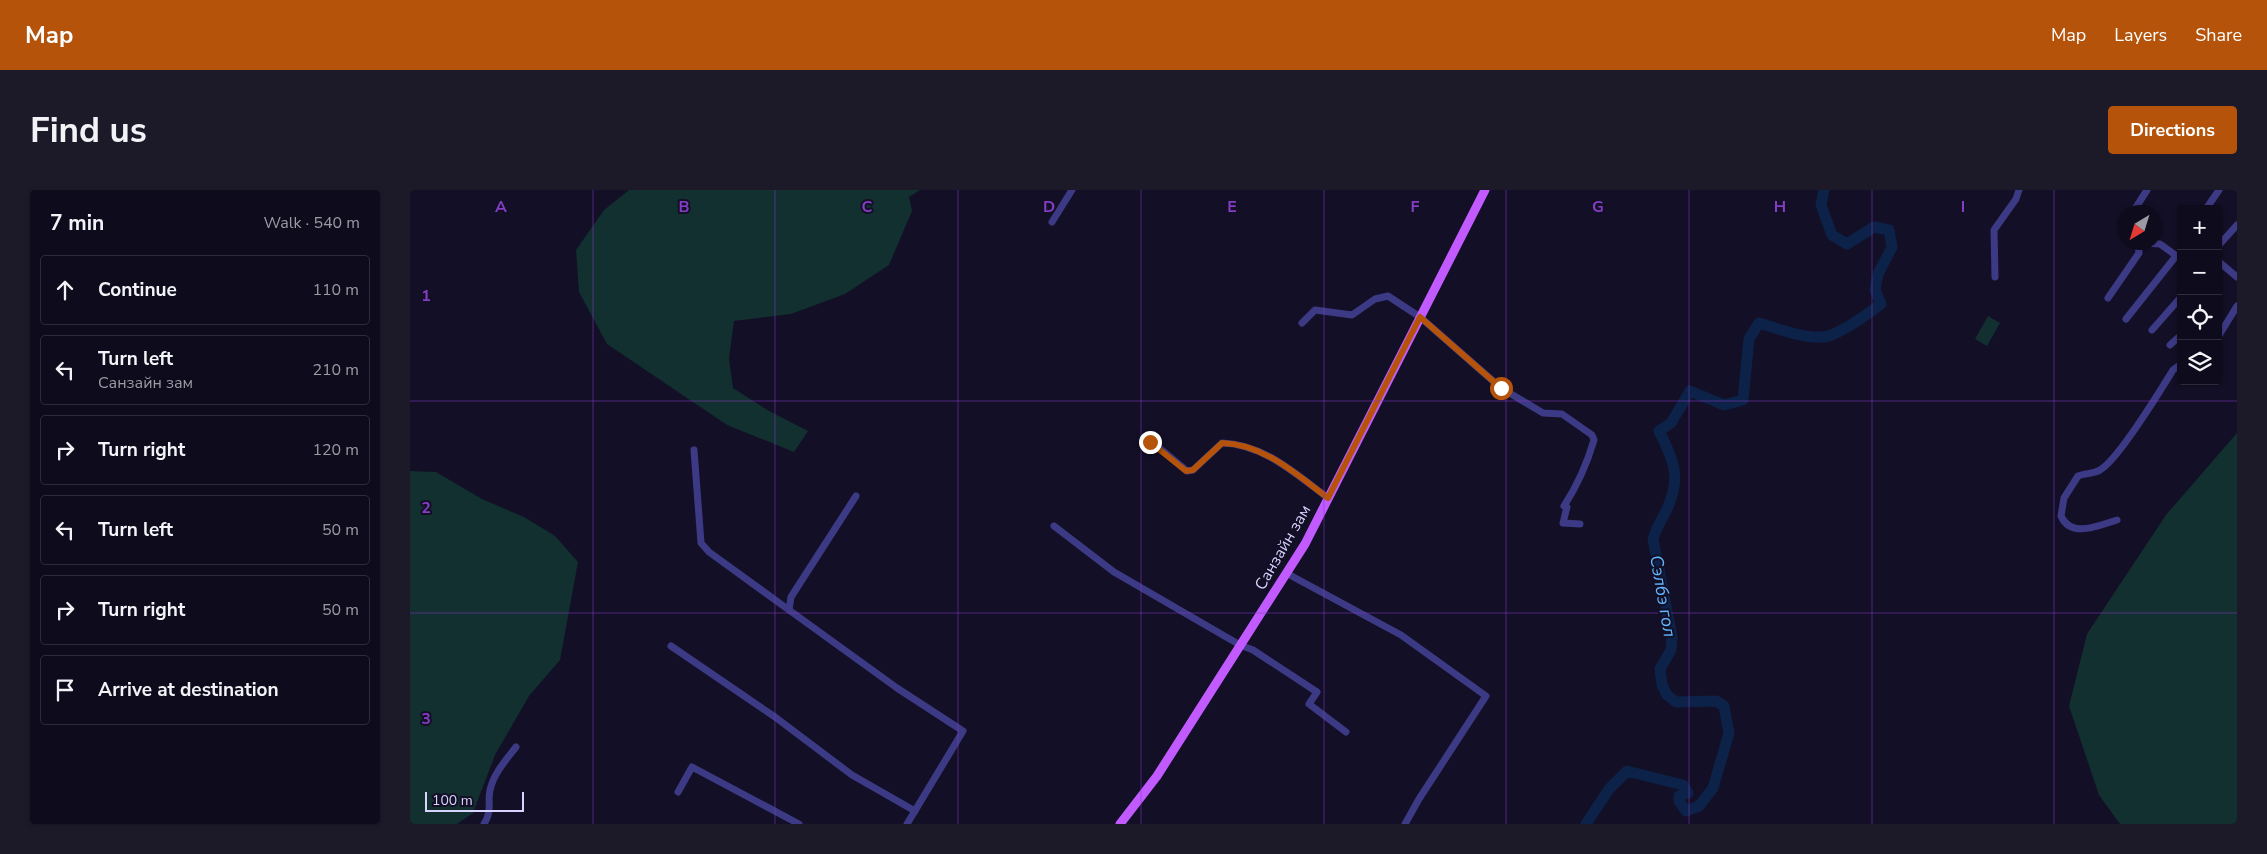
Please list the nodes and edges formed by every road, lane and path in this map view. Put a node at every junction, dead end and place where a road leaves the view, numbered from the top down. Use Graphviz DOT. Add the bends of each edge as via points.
graph roads {
  1 [pos="1072,190"];
  2 [pos="1485,190"];
  3 [pos="2019,190"];
  4 [pos="2147,190"];
  5 [pos="2219,190"];
  6 [pos="2137,205"];
  7 [pos="2209,205"];
  8 [pos="1052,222"];
  9 [pos="2237,225"];
  10 [pos="2222,242"];
  11 [pos="2162,247"];
  12 [pos="2138,250"];
  13 [pos="2177,257"];
  14 [pos="2177,259"];
  15 [pos="2222,264"];
  16 [pos="1995,277"];
  17 [pos="2237,277"];
  18 [pos="2108,298"];
  19 [pos="2177,302"];
  20 [pos="2237,306"];
  21 [pos="1420,317"];
  22 [pos="2126,318"];
  23 [pos="1302,323"];
  24 [pos="2152,330"];
  25 [pos="2222,330"];
  26 [pos="2177,339"];
  27 [pos="2170,345"];
  28 [pos="2177,367"];
  29 [pos="1146,437"];
  30 [pos="694,450"];
  31 [pos="856,496"];
  32 [pos="1328,498"];
  33 [pos="2118,520"];
  34 [pos="1580,524"];
  35 [pos="1054,526"];
  36 [pos="1286,573"];
  37 [pos="788,610"];
  38 [pos="1240,645"];
  39 [pos="672,646"];
  40 [pos="1346,732"];
  41 [pos="516,746"];
  42 [pos="678,792"];
  43 [pos="915,811"];
  44 [pos="484,824"];
  45 [pos="799,824"];
  46 [pos="907,824"];
  47 [pos="1120,824"];
  48 [pos="1405,824"];
  1 -- 8 [label="street"];
  2 -- 21 [label="main road, Санзайн зам"];
  3 -- 16 [label="street" via="1994,230"];
  4 -- 6 [label="street"];
  5 -- 7 [label="street"];
  9 -- 10 [label="street"];
  11 -- 13 [label="street"];
  12 -- 18 [label="street" via="2139,253"];
  14 -- 22 [label="street"];
  15 -- 17 [label="street"];
  19 -- 24 [label="street"];
  20 -- 25 [label="street"];
  21 -- 23 [label="street" via="1388,296 1375,299 1352,315 1315,310"];
  21 -- 32 [label="main road, Санзайн зам"];
  21 -- 34 [label="street" via="1501,388 1543,413 1562,414 1592,435 1594,440 1589,456 1564,506 1567,507 1563,523"];
  26 -- 27 [label="street"];
  28 -- 33 [label="street" via="2105,466 2097,472 2078,476 2064,498 2061,516 2071,527 2083,529"];
  29 -- 32 [label="street" via="1186,471 1193,470 1222,443 1251,448 1276,460"];
  30 -- 37 [label="street" via="701,543"];
  31 -- 37 [label="street" via="791,597"];
  32 -- 36 [label="main road, Санзайн зам"];
  35 -- 38 [label="street" via="1114,572"];
  36 -- 38 [label="main road, Санзайн зам"];
  36 -- 48 [label="street" via="1401,635 1486,696"];
  37 -- 43 [label="street" via="963,731"];
  38 -- 40 [label="street" via="1253,650 1317,692 1309,704"];
  38 -- 47 [label="main road, Санзайн зам" via="1157,776"];
  39 -- 43 [label="street" via="775,716 852,775"];
  41 -- 44 [label="street" via="494,777 489,796 489,816"];
  42 -- 45 [label="street" via="692,767"];
  43 -- 46 [label="street"];
}
